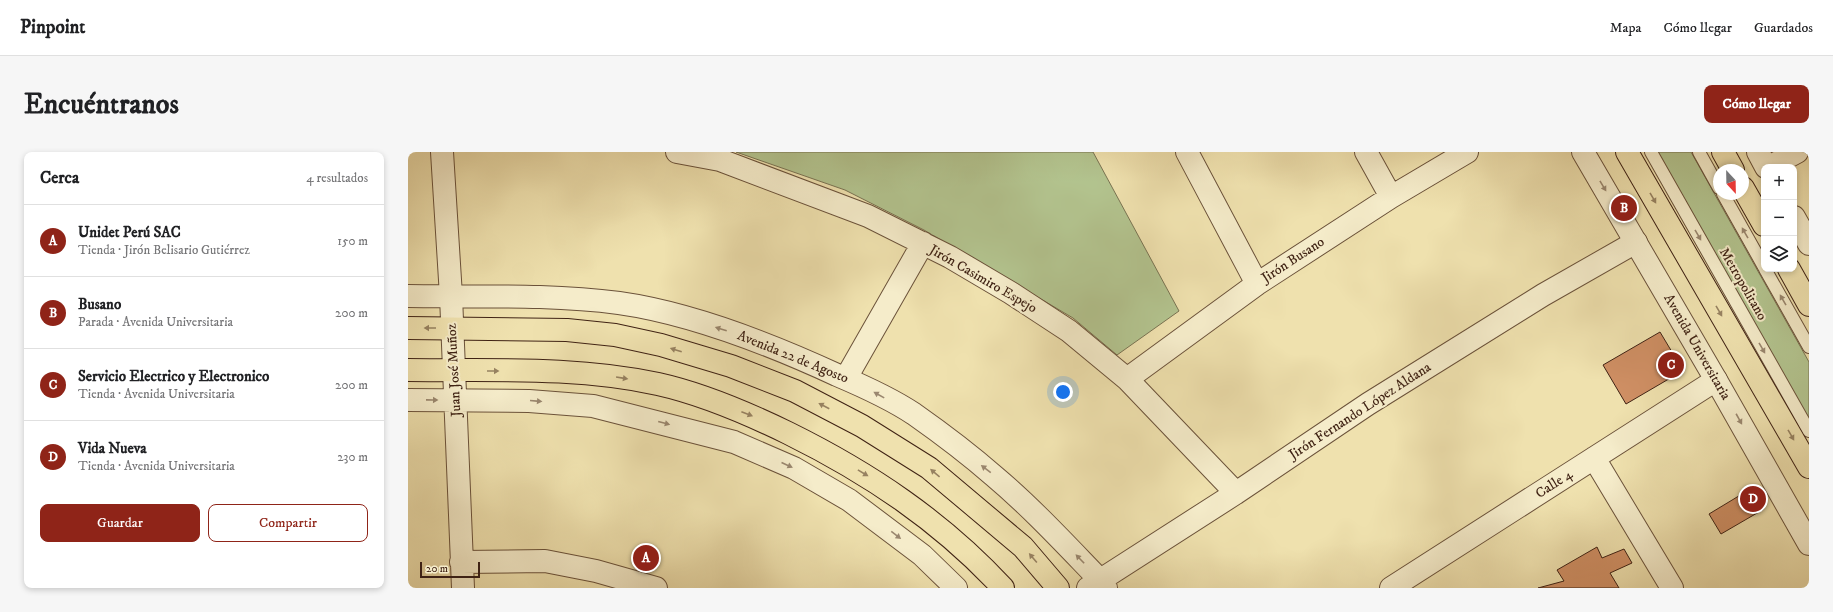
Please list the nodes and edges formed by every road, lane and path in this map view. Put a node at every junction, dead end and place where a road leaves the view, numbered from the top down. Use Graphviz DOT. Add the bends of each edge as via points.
graph roads {
  1 [pos="442,152"];
  2 [pos="677,152"];
  3 [pos="1187,152"];
  4 [pos="1366,152"];
  5 [pos="1467,152"];
  6 [pos="1583,152"];
  7 [pos="1627,152"];
  8 [pos="1651,152"];
  9 [pos="1699,152"];
  10 [pos="1723,152"];
  11 [pos="1758,152"];
  12 [pos="1797,152"];
  13 [pos="1730,164"];
  14 [pos="1764,164"];
  15 [pos="1775,164"];
  16 [pos="1713,177"];
  17 [pos="1391,197"];
  18 [pos="1749,199"];
  19 [pos="1726,200"];
  20 [pos="1761,221"];
  21 [pos="1797,222"];
  22 [pos="1636,242"];
  23 [pos="923,243"];
  24 [pos="1809,244"];
  25 [pos="1761,261"];
  26 [pos="1767,272"];
  27 [pos="1791,272"];
  28 [pos="1257,284"];
  29 [pos="408,296"];
  30 [pos="451,296"];
  31 [pos="1809,305"];
  32 [pos="408,328"];
  33 [pos="452,328"];
  34 [pos="1809,347"];
  35 [pos="408,370"];
  36 [pos="454,371"];
  37 [pos="846,378"];
  38 [pos="1127,379"];
  39 [pos="1716,380"];
  40 [pos="408,400"];
  41 [pos="455,400"];
  42 [pos="1809,431"];
  43 [pos="1594,458"];
  44 [pos="1809,467"];
  45 [pos="1236,493"];
  46 [pos="1809,544"];
  47 [pos="461,562"];
  48 [pos="1098,585"];
  49 [pos="463,588"];
  50 [pos="656,588"];
  51 [pos="956,588"];
  52 [pos="1003,588"];
  53 [pos="1058,588"];
  54 [pos="1390,588"];
  55 [pos="1672,588"];
  1 -- 30 [label="street, Juan José Muñoz"];
  2 -- 23 [label="street, Jirón Casimiro Espejo" via="720,160 788,185 868,216"];
  3 -- 28 [label="street"];
  4 -- 17 [label="street"];
  5 -- 17 [label="street, Jirón Busano"];
  6 -- 22 [label="street, Avenida Universitaria, one-way"];
  7 -- 44 [label="main road, one-way"];
  8 -- 42 [label="lane, Metropolitano, one-way"];
  9 -- 16 [label="lane"];
  10 -- 13 [label="main road"];
  11 -- 14 [label="street"];
  12 -- 15 [label="street"];
  17 -- 28 [label="street, Jirón Busano"];
  18 -- 20 [label="main road"];
  25 -- 19 [label="lane, Metropolitano, one-way"];
  21 -- 24 [label="street"];
  22 -- 39 [label="street, Avenida Universitaria"];
  22 -- 45 [label="street, Jirón Fernando López Aldana" via="1543,295 1368,404"];
  23 -- 37 [label="street"];
  23 -- 38 [label="street, Jirón Casimiro Espejo" via="1011,293 1069,331"];
  34 -- 26 [label="lane, Metropolitano, one-way"];
  27 -- 31 [label="main road"];
  28 -- 38 [label="street, Jirón Busano"];
  29 -- 30 [label="street, Avenida 22 de Agosto"];
  30 -- 33 [label="street, Juan José Muñoz"];
  37 -- 30 [label="street, Avenida 22 de Agosto, one-way" via="744,337 676,315 620,303 526,296"];
  33 -- 32 [label="main road, one-way"];
  33 -- 36 [label="street, Juan José Muñoz"];
  53 -- 33 [label="main road, one-way" via="1024,547 929,468 862,426 796,391 724,364 661,345 615,335 567,330"];
  35 -- 36 [label="main road"];
  36 -- 41 [label="street, Juan José Muñoz"];
  36 -- 52 [label="main road, one-way" via="566,372 608,376 658,384 711,400 832,455 883,486 936,524 980,563"];
  48 -- 37 [label="street, Avenida 22 de Agosto, one-way" via="1036,515 994,476 913,413"];
  38 -- 45 [label="street, Jirón Casimiro Espejo"];
  39 -- 43 [label="street, Calle 4"];
  39 -- 46 [label="street, Avenida Universitaria, one-way"];
  40 -- 41 [label="street, one-way"];
  41 -- 47 [label="street, Juan José Muñoz"];
  41 -- 51 [label="street, one-way" via="529,401 593,406 734,442 794,468 849,500 922,555"];
  43 -- 54 [label="street, Calle 4"];
  43 -- 55 [label="street"];
  45 -- 48 [label="street, Jirón Fernando López Aldana"];
  47 -- 49 [label="street, Juan José Muñoz"];
  47 -- 50 [label="street" via="545,561 596,571"];
}
